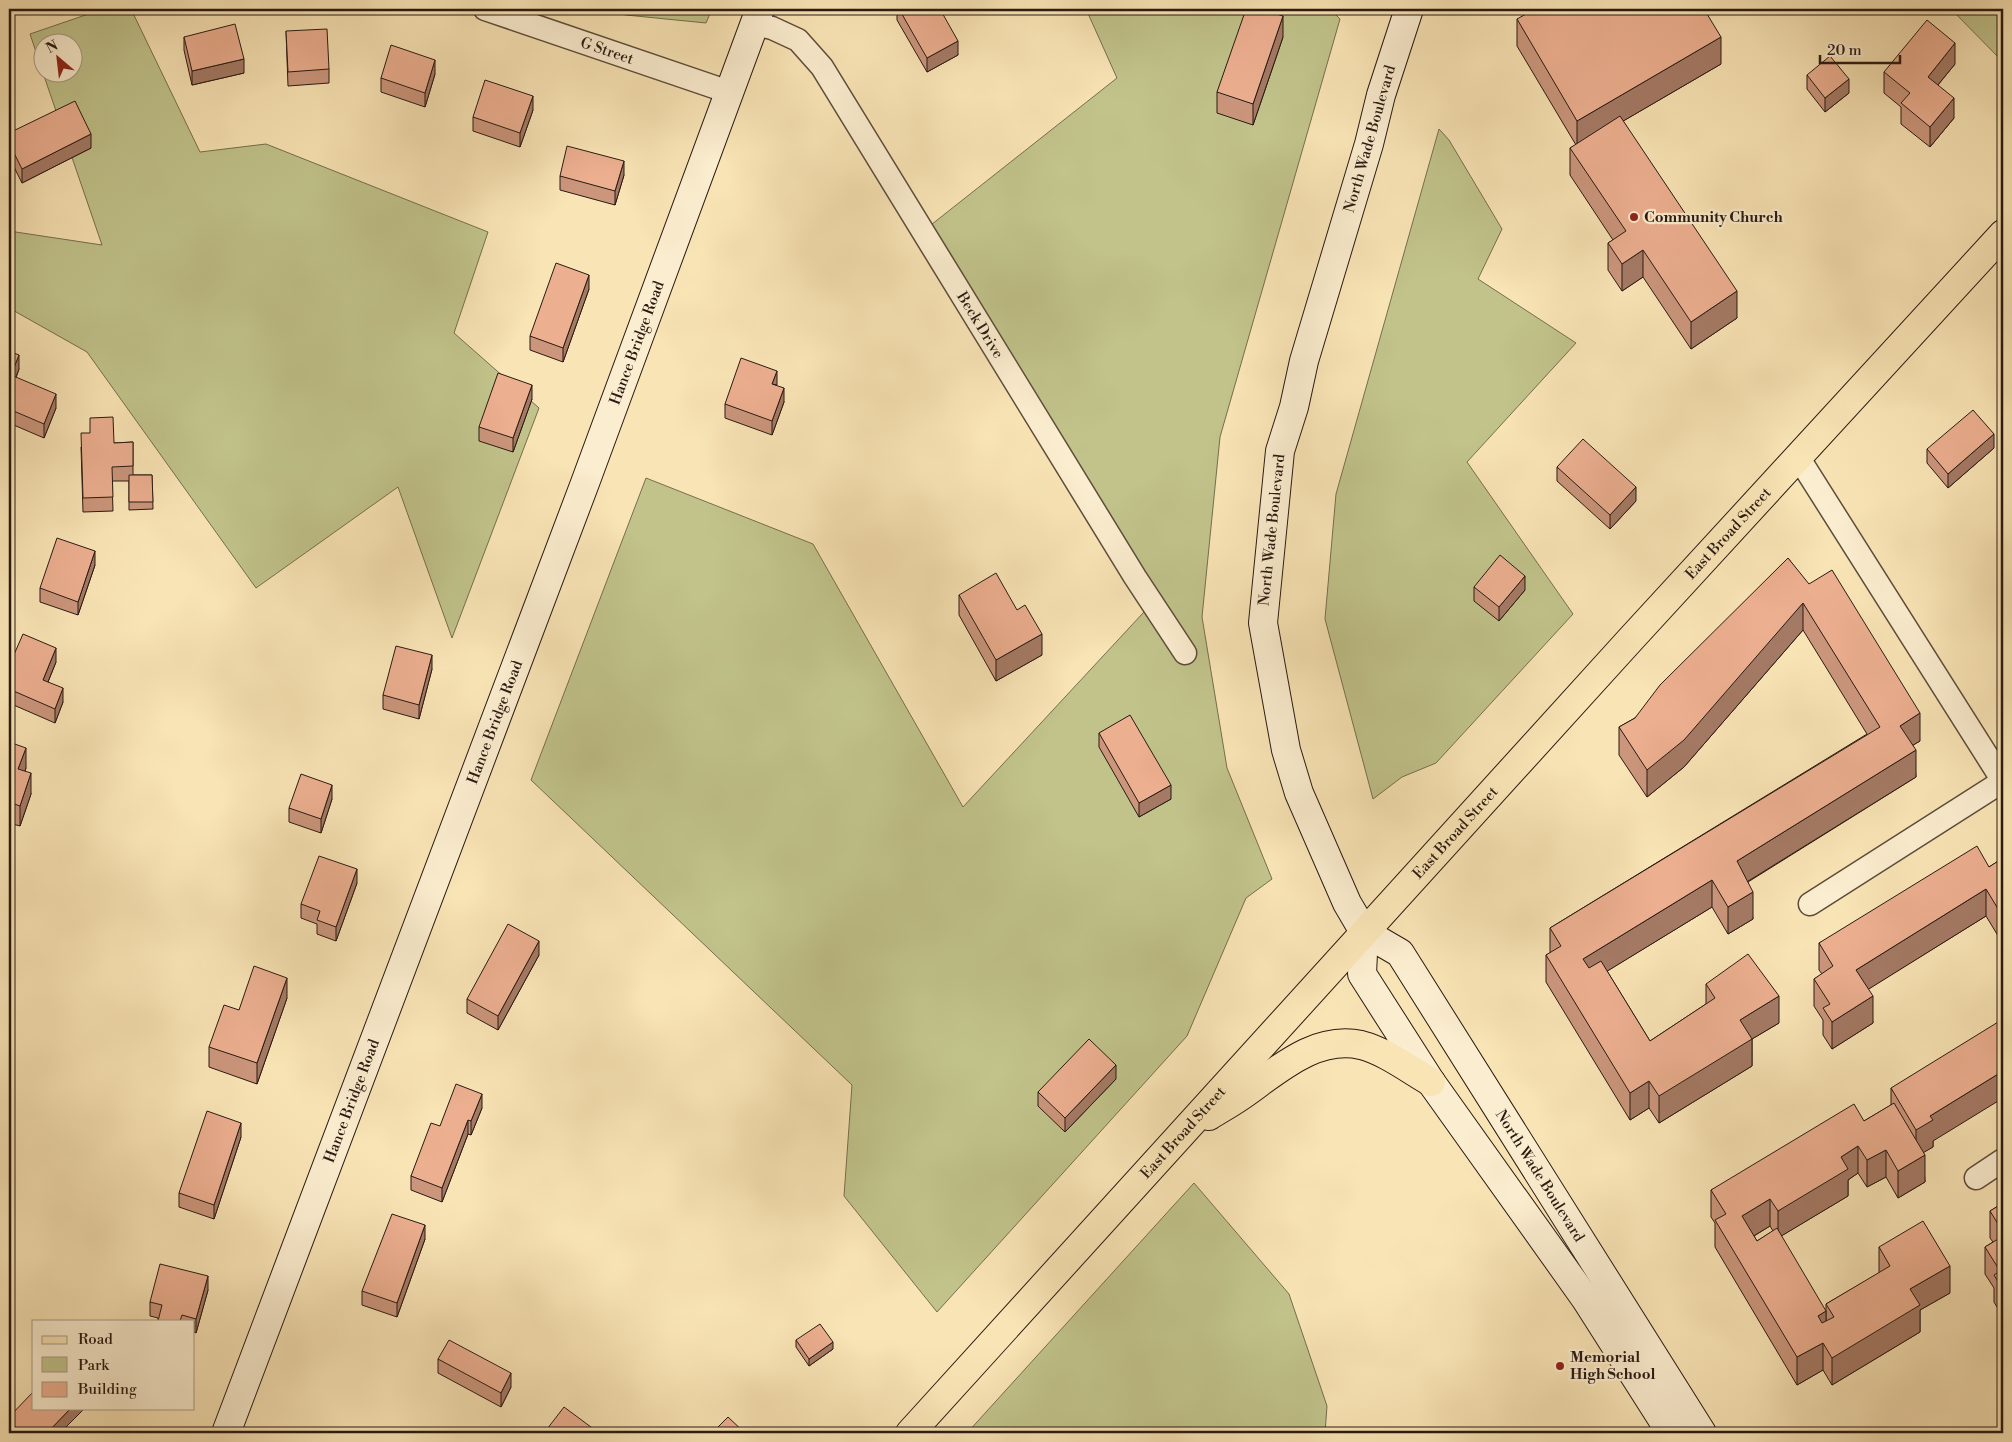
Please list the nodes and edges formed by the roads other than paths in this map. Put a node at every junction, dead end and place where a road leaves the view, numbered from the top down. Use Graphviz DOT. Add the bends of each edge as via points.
graph roads {
  1 [pos="485,9"];
  2 [pos="1409,9"];
  3 [pos="757,16"];
  4 [pos="729,92"];
  5 [pos="2003,234"];
  6 [pos="1798,457"];
  7 [pos="1186,653"];
  8 [pos="1810,904"];
  9 [pos="1364,932"];
  10 [pos="1431,1082"];
  11 [pos="1182,1132"];
  12 [pos="2003,1160"];
  13 [pos="1976,1178"];
  14 [pos="226,1433"];
  15 [pos="910,1433"];
  16 [pos="1671,1433"];
  17 [pos="1702,1433"];
  1 -- 4 [label="street, G Street"];
  2 -- 9 [label="main road, North Wade Boulevard" via="1381,95 1280,451 1263,623 1286,750 1299,793 1347,903"];
  3 -- 4 [label="main road, Hance Bridge Road"];
  3 -- 7 [label="street, Beck Drive" via="772,28 798,40 822,67 1130,568"];
  4 -- 14 [label="main road, Hance Bridge Road"];
  5 -- 6 [label="main road, East Broad Street"];
  6 -- 8 [label="street" via="2003,781"];
  6 -- 9 [label="main road, East Broad Street"];
  9 -- 10 [label="main road, North Wade Boulevard" via="1362,974"];
  9 -- 11 [label="main road, East Broad Street"];
  9 -- 17 [label="main road, North Wade Boulevard" via="1400,953"];
  10 -- 11 [label="main road" via="1360,1045 1334,1045 1306,1052 1281,1066 1242,1096"];
  10 -- 16 [label="main road, North Wade Boulevard" via="1585,1298"];
  11 -- 15 [label="main road, East Broad Street"];
  12 -- 13 [label="street"];
}
